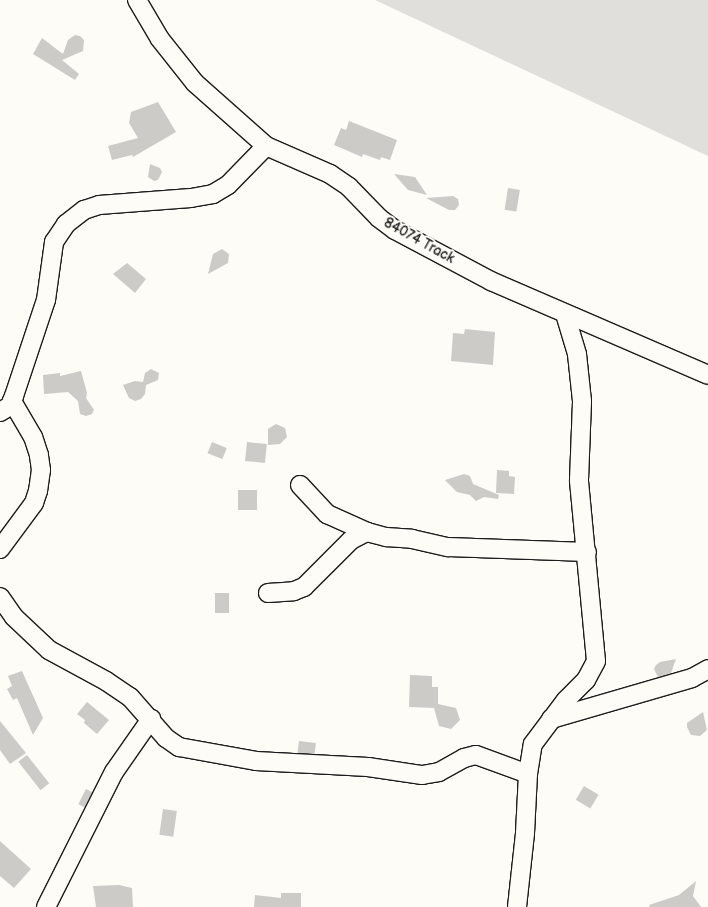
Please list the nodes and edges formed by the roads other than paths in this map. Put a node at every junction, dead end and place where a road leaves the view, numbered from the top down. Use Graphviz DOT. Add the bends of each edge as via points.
graph roads {
  1 [pos="137,0"];
  2 [pos="266,146"];
  3 [pos="565,314"];
  4 [pos="708,375"];
  5 [pos="6,407"];
  6 [pos="300,485"];
  7 [pos="367,532"];
  8 [pos="0,549"];
  9 [pos="587,552"];
  10 [pos="268,592"];
  11 [pos="0,597"];
  12 [pos="708,669"];
  13 [pos="551,719"];
  14 [pos="151,720"];
  15 [pos="528,774"];
  16 [pos="46,907"];
  17 [pos="517,907"];
  1 -- 2 [label="street, 84074 Track" via="166,47 195,83"];
  2 -- 3 [label="street, 84074 Track" via="330,174 349,187 395,230 491,281"];
  2 -- 5 [label="street" via="228,185 213,194 99,206 84,210 66,224 54,242 46,300"];
  3 -- 4 [label="street, 84074 Track"];
  3 -- 9 [label="street" via="577,354 582,401 579,480"];
  5 -- 8 [label="street" via="33,437 40,470 34,503"];
  6 -- 7 [label="street" via="328,514"];
  7 -- 9 [label="street" via="448,547"];
  7 -- 10 [label="street" via="352,540 304,587 294,591"];
  9 -- 13 [label="street" via="596,661 586,680"];
  11 -- 14 [label="street" via="14,617 49,650 130,697"];
  12 -- 13 [label="street" via="692,678"];
  13 -- 15 [label="street" via="533,744"];
  14 -- 15 [label="street" via="166,738 179,747 256,761 350,766 430,775 476,755"];
  14 -- 16 [label="street" via="114,772"];
  15 -- 17 [label="street"];
}
